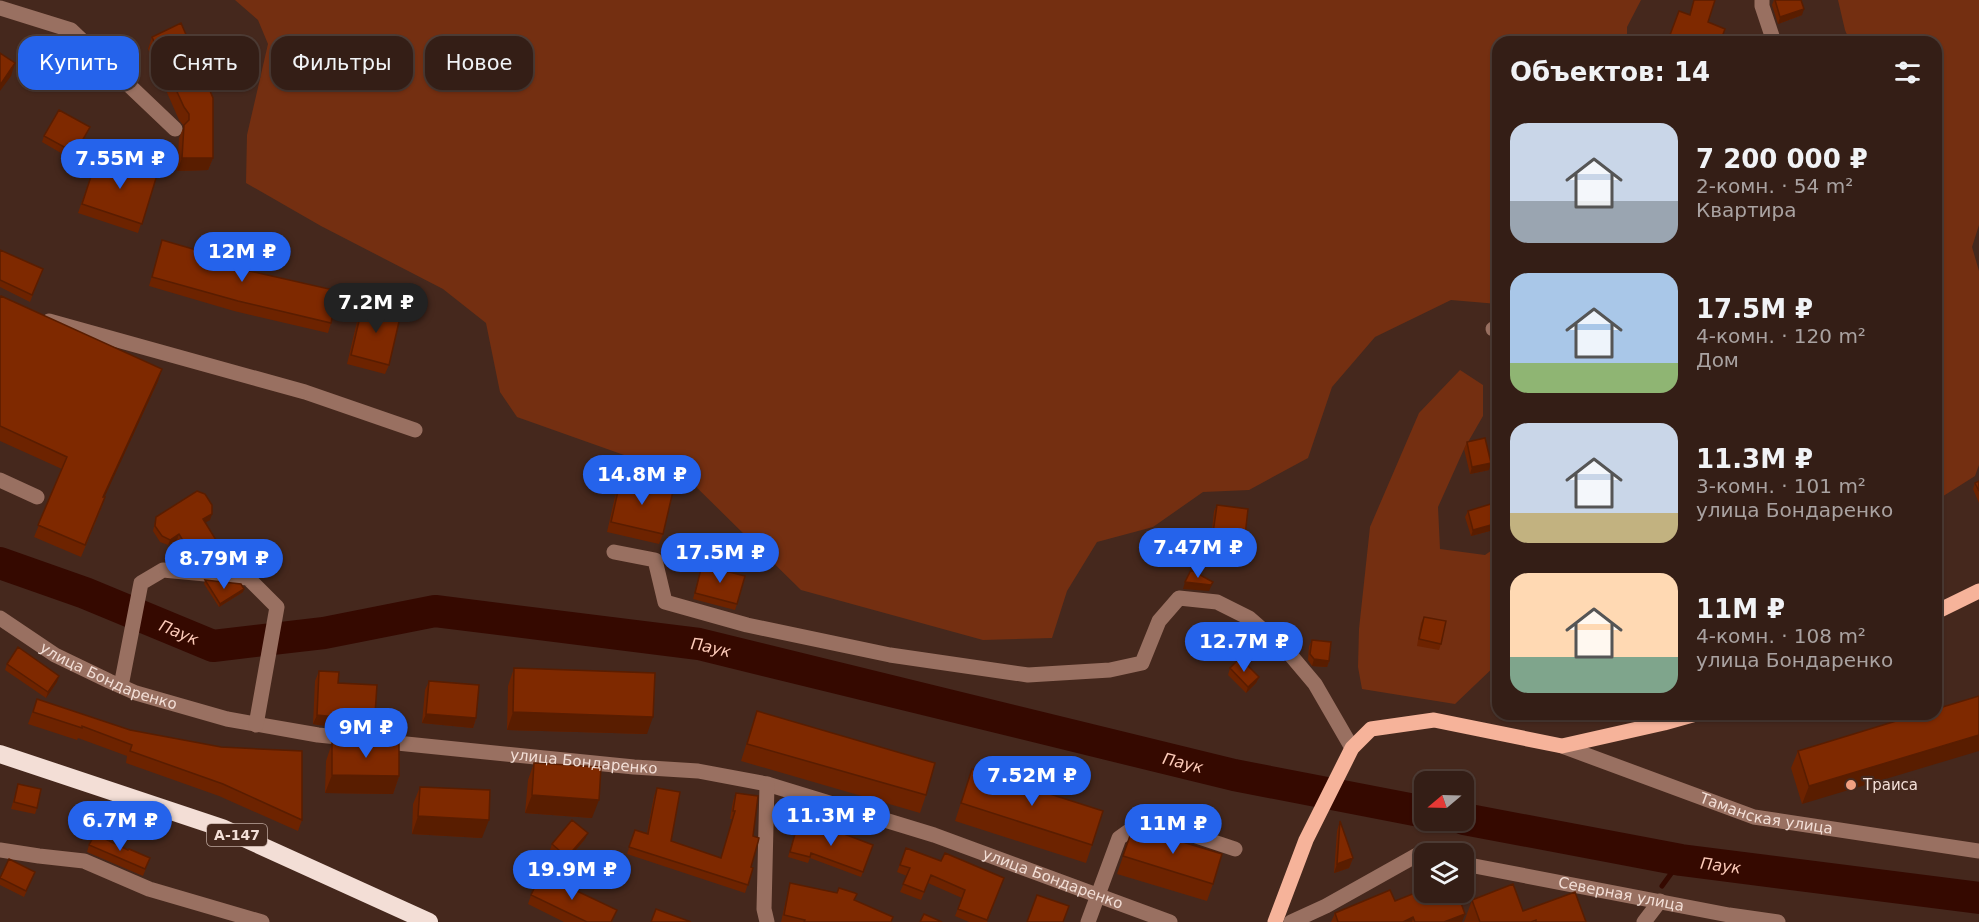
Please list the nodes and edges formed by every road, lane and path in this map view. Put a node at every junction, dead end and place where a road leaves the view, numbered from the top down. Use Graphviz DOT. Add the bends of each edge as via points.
graph roads {
  1 [pos="1762,0"];
  2 [pos="0,8"];
  3 [pos="1772,36"];
  4 [pos="175,129"];
  5 [pos="31,313"];
  6 [pos="415,430"];
  7 [pos="0,480"];
  8 [pos="37,497"];
  9 [pos="614,552"];
  10 [pos="1979,591"];
  11 [pos="1942,609"];
  12 [pos="0,618"];
  13 [pos="122,686"];
  14 [pos="1675,720"];
  15 [pos="256,725"];
  16 [pos="1563,746"];
  17 [pos="1352,748"];
  18 [pos="0,754"];
  19 [pos="766,784"];
  20 [pos="1235,849"];
  21 [pos="0,850"];
  22 [pos="1979,851"];
  23 [pos="1414,857"];
  24 [pos="1474,866"];
  25 [pos="1098,895"];
  26 [pos="1660,901"];
  27 [pos="262,922"];
  28 [pos="429,922"];
  29 [pos="767,922"];
  30 [pos="1088,922"];
  31 [pos="1170,922"];
  32 [pos="1275,922"];
  33 [pos="1291,922"];
  34 [pos="1644,922"];
  35 [pos="1778,922"];
  1 -- 3 [label="street"];
  2 -- 4 [label="street" via="71,30"];
  5 -- 6 [label="street" via="51,322 305,392"];
  7 -- 8 [label="street"];
  9 -- 17 [label="street" via="655,560 665,602 747,625 890,655 1028,675 1110,670 1142,663 1159,621 1179,598 1217,602 1249,618 1288,652 1314,684"];
  10 -- 11 [label="main road"];
  12 -- 13 [label="street, улица Бондаренко" via="55,655"];
  13 -- 15 [label="street, улица Бондаренко"];
  13 -- 15 [label="street" via="141,583 163,570 248,578 277,607"];
  14 -- 16 [label="main road"];
  15 -- 19 [label="street, улица Бондаренко" via="365,740 698,771"];
  16 -- 17 [label="main road" via="1434,720 1371,729"];
  16 -- 22 [label="street, Таманская улица" via="1754,817"];
  17 -- 32 [label="main road" via="1306,840"];
  18 -- 28 [label="highway, А-147" via="222,828"];
  19 -- 25 [label="street, улица Бондаренко" via="934,835"];
  19 -- 29 [label="street"];
  20 -- 25 [label="street" via="1163,825 1133,828 1119,838"];
  21 -- 27 [label="street" via="84,861 149,889"];
  23 -- 33 [label="street"];
  24 -- 26 [label="street, Северная улица"];
  25 -- 30 [label="street"];
  25 -- 31 [label="street, улица Бондаренко"];
  26 -- 34 [label="street"];
  26 -- 35 [label="street, Северная улица"];
}
